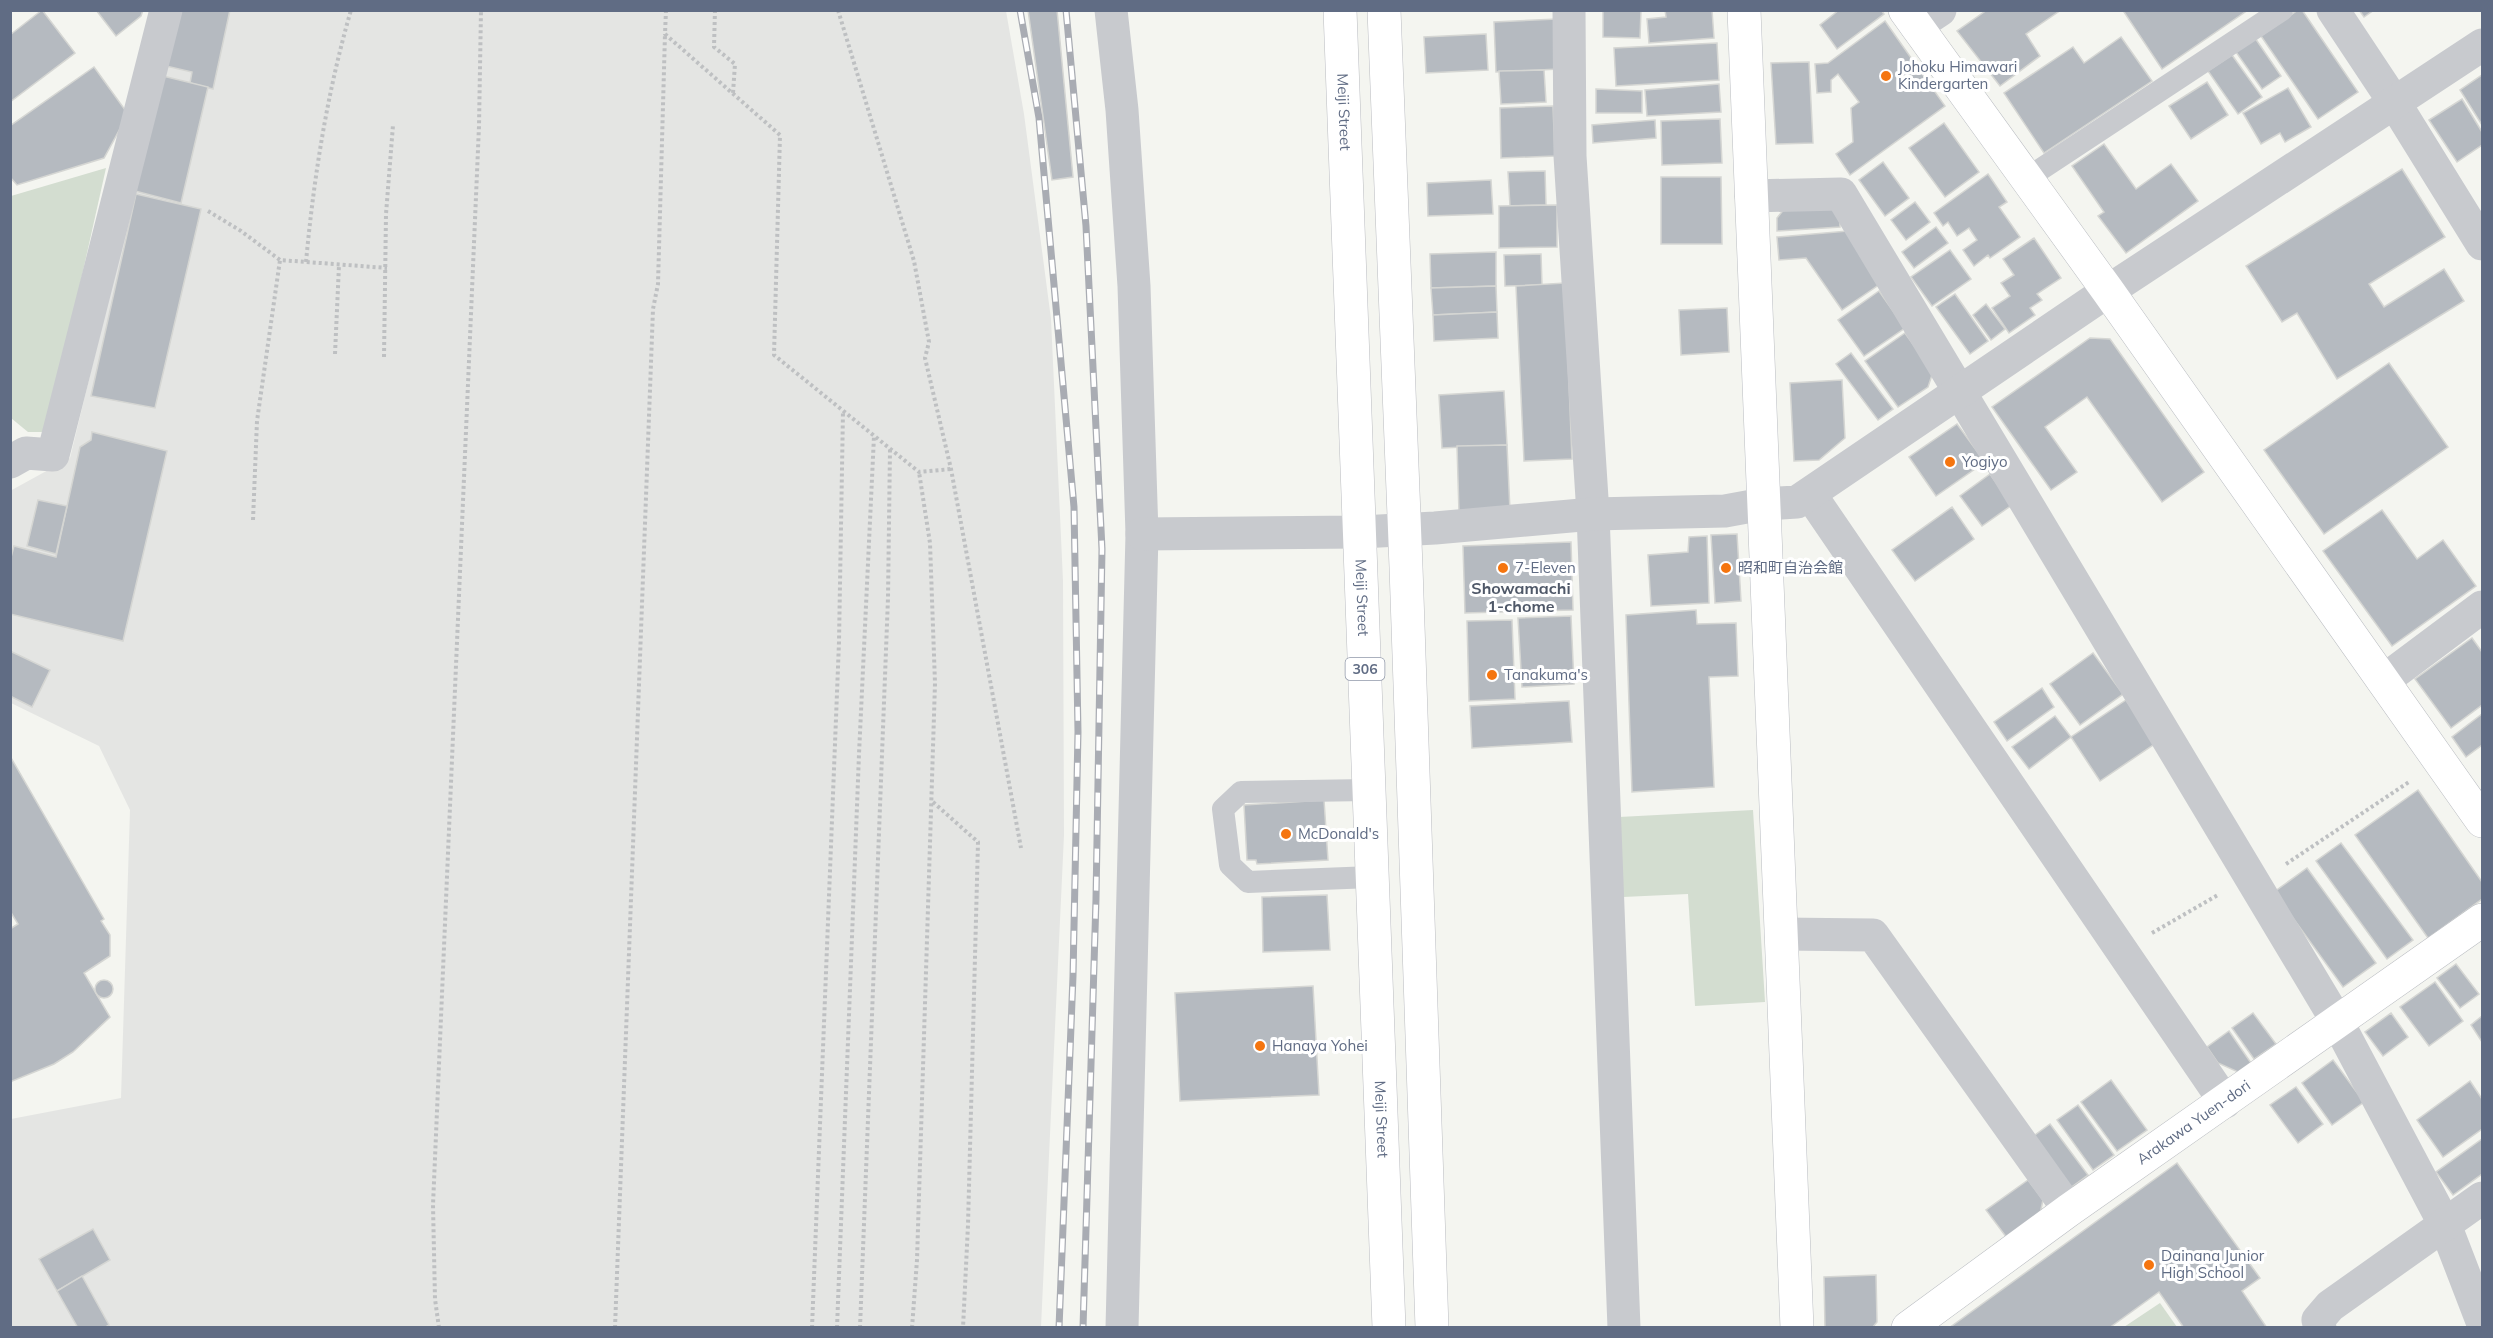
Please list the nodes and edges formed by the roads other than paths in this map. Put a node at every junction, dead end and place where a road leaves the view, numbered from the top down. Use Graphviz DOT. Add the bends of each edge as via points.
graph roads {
  1 [pos="166,10"];
  2 [pos="1111,10"];
  3 [pos="1340,10"];
  4 [pos="1384,10"];
  5 [pos="1569,10"];
  6 [pos="1744,10"];
  7 [pos="2282,10"];
  8 [pos="2334,10"];
  9 [pos="1920,16"];
  10 [pos="2482,45"];
  11 [pos="2394,102"];
  12 [pos="2026,178"];
  13 [pos="1752,196"];
  14 [pos="2482,244"];
  15 [pos="2108,291"];
  16 [pos="1960,391"];
  17 [pos="16,452"];
  18 [pos="1810,495"];
  19 [pos="1763,504"];
  20 [pos="1593,514"];
  21 [pos="1404,530"];
  22 [pos="1362,532"];
  23 [pos="1142,534"];
  24 [pos="2482,606"];
  25 [pos="2383,681"];
  26 [pos="1369,790"];
  27 [pos="2482,821"];
  28 [pos="1372,877"];
  29 [pos="2482,920"];
  30 [pos="1781,934"];
  31 [pos="2337,1023"];
  32 [pos="2225,1102"];
  33 [pos="2482,1198"];
  34 [pos="2070,1210"];
  35 [pos="2445,1225"];
  36 [pos="2482,1321"];
  37 [pos="1122,1328"];
  38 [pos="1389,1328"];
  39 [pos="1432,1328"];
  40 [pos="1624,1328"];
  41 [pos="1797,1328"];
  42 [pos="1908,1328"];
  43 [pos="2320,1328"];
  1 -- 17 [label="street" via="53,455"];
  2 -- 23 [label="street" via="1134,286"];
  3 -- 22 [label="street, Meiji Street / 306"];
  4 -- 21 [label="street"];
  5 -- 20 [label="street" via="1570,156"];
  6 -- 13 [label="street"];
  7 -- 12 [label="lane"];
  8 -- 11 [label="street"];
  9 -- 12 [label="street"];
  10 -- 11 [label="street"];
  11 -- 14 [label="street"];
  11 -- 15 [label="street"];
  12 -- 15 [label="street"];
  13 -- 16 [label="street" via="1841,194"];
  13 -- 19 [label="street"];
  15 -- 16 [label="street"];
  15 -- 25 [label="street"];
  16 -- 18 [label="street"];
  16 -- 31 [label="street"];
  18 -- 19 [label="street" via="1797,502"];
  18 -- 32 [label="street"];
  19 -- 20 [label="street" via="1725,511"];
  19 -- 30 [label="street"];
  20 -- 21 [label="street"];
  20 -- 40 [label="street"];
  21 -- 22 [label="street"];
  21 -- 39 [label="street"];
  22 -- 23 [label="street"];
  22 -- 26 [label="street, Meiji Street / 306"];
  23 -- 37 [label="street"];
  24 -- 25 [label="street"];
  25 -- 27 [label="street"];
  26 -- 28 [label="street, Meiji Street / 306"];
  26 -- 28 [label="lane" via="1241,792 1223,809 1230,865 1248,882"];
  28 -- 38 [label="street, Meiji Street / 306"];
  29 -- 31 [label="street, Arakawa Yuen-dori"];
  30 -- 34 [label="street" via="1874,935"];
  30 -- 41 [label="street"];
  31 -- 32 [label="street, Arakawa Yuen-dori"];
  31 -- 35 [label="street"];
  32 -- 34 [label="street, Arakawa Yuen-dori"];
  33 -- 35 [label="street"];
  34 -- 42 [label="street, Arakawa Yuen-dori"];
  35 -- 36 [label="street"];
  35 -- 43 [label="street" via="2330,1306 2318,1320"];
}
